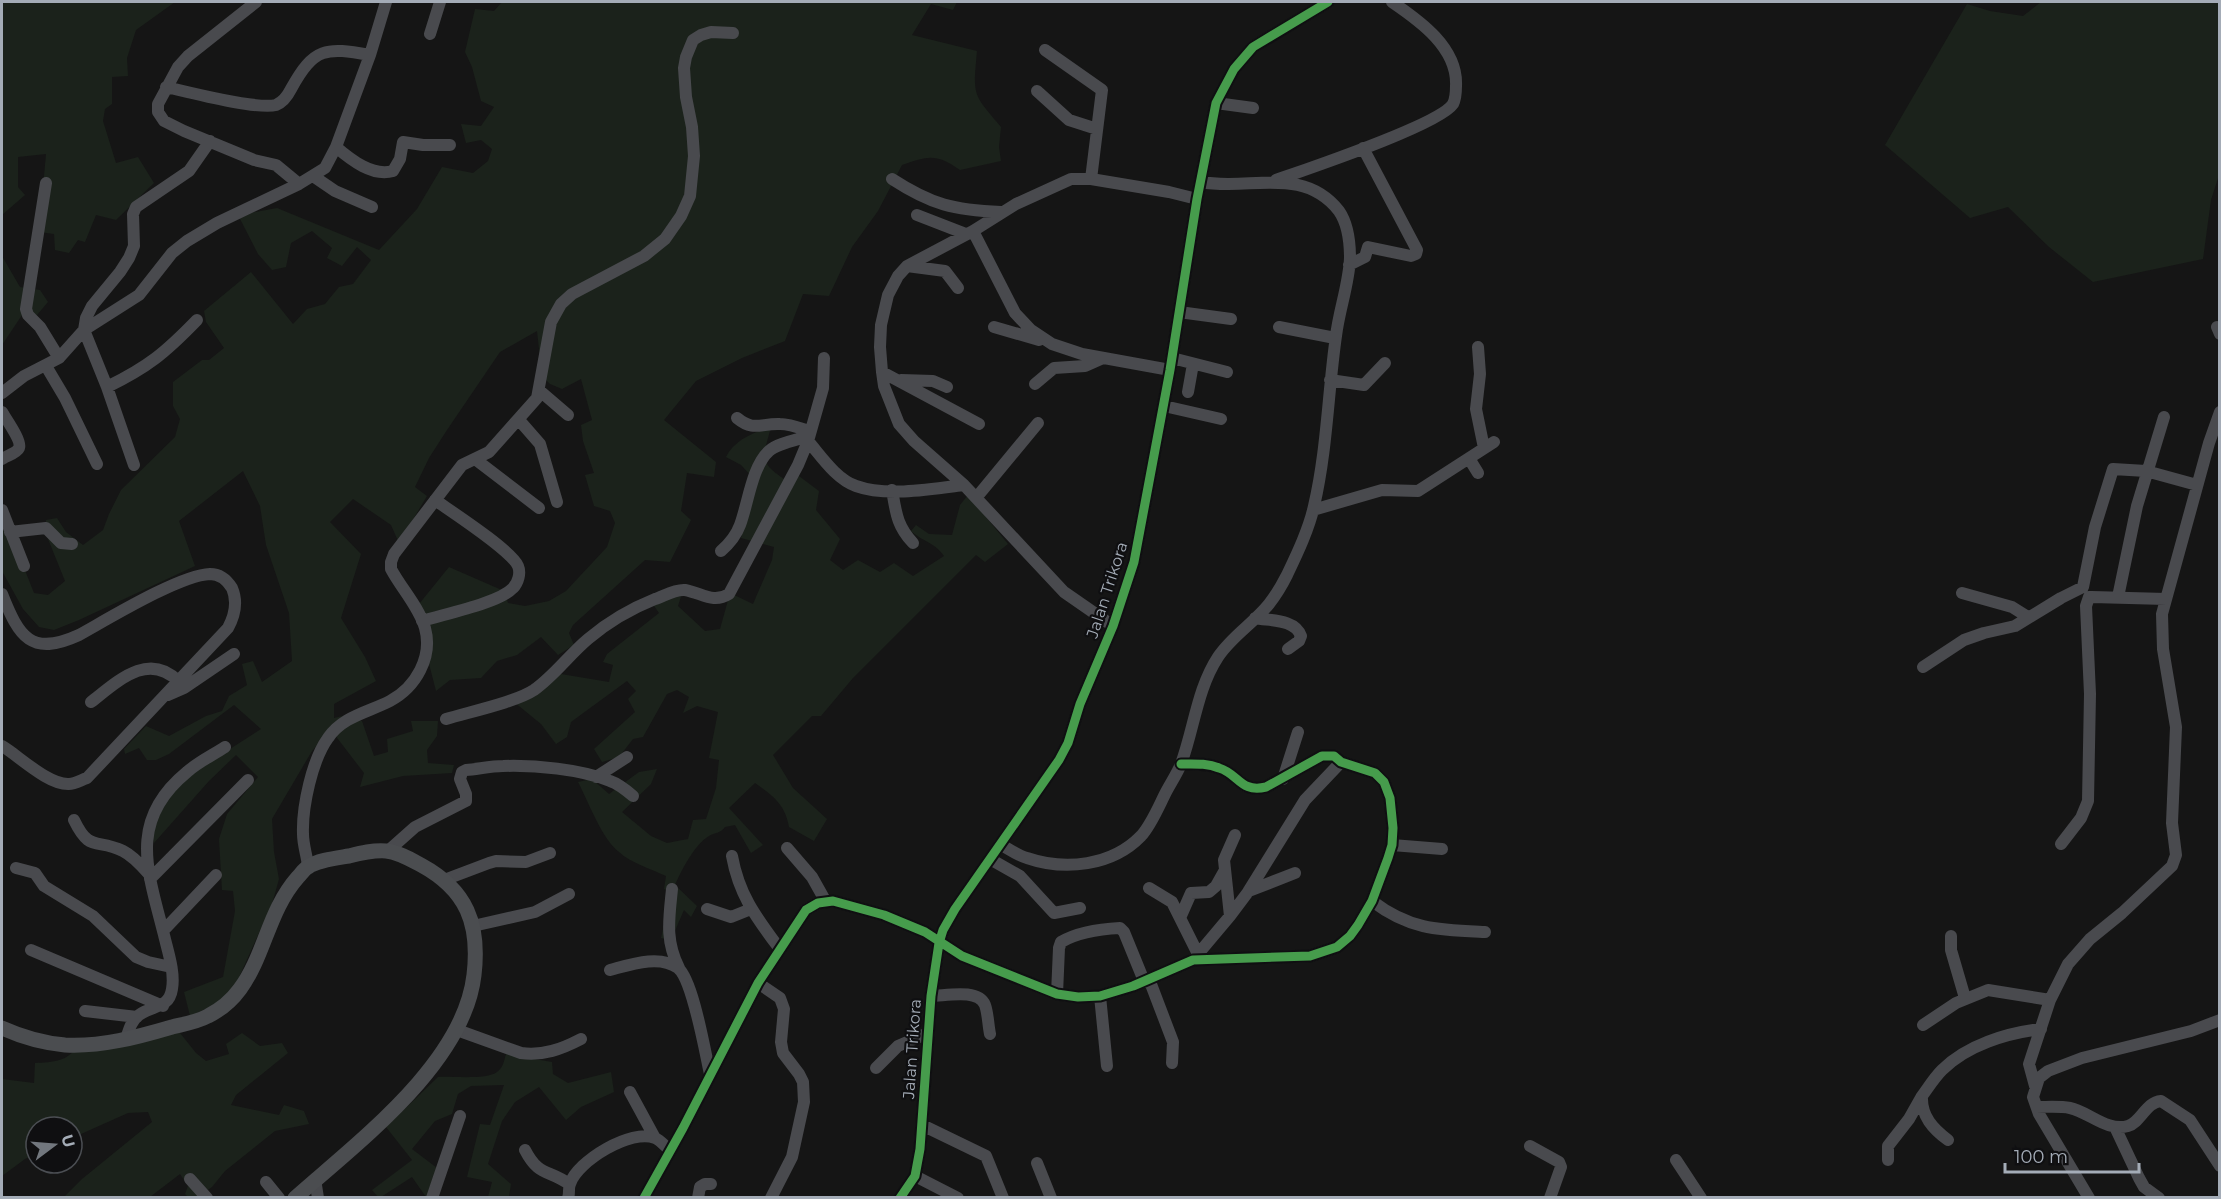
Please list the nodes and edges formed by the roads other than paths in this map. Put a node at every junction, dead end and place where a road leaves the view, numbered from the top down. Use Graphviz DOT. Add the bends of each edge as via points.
graph roads {
  1 [pos="256,2"];
  2 [pos="387,2"];
  3 [pos="440,2"];
  4 [pos="1328,2"];
  5 [pos="1392,2"];
  6 [pos="733,33"];
  7 [pos="430,34"];
  8 [pos="1045,50"];
  9 [pos="370,55"];
  10 [pos="166,87"];
  11 [pos="1037,91"];
  12 [pos="1216,104"];
  13 [pos="1254,108"];
  14 [pos="1097,129"];
  15 [pos="210,141"];
  16 [pos="450,145"];
  17 [pos="336,147"];
  18 [pos="1363,148"];
  19 [pos="1310,167"];
  20 [pos="313,176"];
  21 [pos="1091,178"];
  22 [pos="892,179"];
  23 [pos="1201,182"];
  24 [pos="1273,182"];
  25 [pos="46,183"];
  26 [pos="299,184"];
  27 [pos="1309,188"];
  28 [pos="1197,199"];
  29 [pos="372,207"];
  30 [pos="1001,212"];
  31 [pos="917,214"];
  32 [pos="970,232"];
  33 [pos="1349,265"];
  34 [pos="907,266"];
  35 [pos="958,288"];
  36 [pos="1179,312"];
  37 [pos="1232,319"];
  38 [pos="197,320"];
  39 [pos="994,327"];
  40 [pos="1279,327"];
  41 [pos="84,330"];
  42 [pos="1335,338"];
  43 [pos="1052,344"];
  44 [pos="1478,347"];
  45 [pos="59,358"];
  46 [pos="824,358"];
  47 [pos="1103,358"];
  48 [pos="1385,363"];
  49 [pos="1171,364"];
  50 [pos="1193,364"];
  51 [pos="46,366"];
  52 [pos="882,372"];
  53 [pos="1227,372"];
  54 [pos="900,380"];
  55 [pos="1330,380"];
  56 [pos="1035,384"];
  57 [pos="107,387"];
  58 [pos="946,387"];
  59 [pos="540,391"];
  60 [pos="1188,392"];
  61 [pos="2,393"];
  62 [pos="1164,406"];
  63 [pos="2,412"];
  64 [pos="2220,412"];
  65 [pos="568,415"];
  66 [pos="737,417"];
  67 [pos="2164,417"];
  68 [pos="1221,419"];
  69 [pos="519,420"];
  70 [pos="1038,423"];
  71 [pos="979,424"];
  72 [pos="809,436"];
  73 [pos="2,459"];
  74 [pos="475,459"];
  75 [pos="1470,460"];
  76 [pos="97,464"];
  77 [pos="134,465"];
  78 [pos="2146,471"];
  79 [pos="1478,473"];
  80 [pos="964,485"];
  81 [pos="2197,485"];
  82 [pos="892,490"];
  83 [pos="976,498"];
  84 [pos="435,500"];
  85 [pos="557,502"];
  86 [pos="539,508"];
  87 [pos="2,510"];
  88 [pos="1313,510"];
  89 [pos="10,532"];
  90 [pos="913,543"];
  91 [pos="72,544"];
  92 [pos="721,551"];
  93 [pos="24,566"];
  94 [pos="2085,584"];
  95 [pos="1962,593"];
  96 [pos="2,594"];
  97 [pos="2089,597"];
  98 [pos="2118,597"];
  99 [pos="2166,599"];
  100 [pos="2028,617"];
  101 [pos="1255,618"];
  102 [pos="422,621"];
  103 [pos="1113,626"];
  104 [pos="1288,649"];
  105 [pos="234,654"];
  106 [pos="1923,667"];
  107 [pos="178,681"];
  108 [pos="164,696"];
  109 [pos="91,702"];
  110 [pos="446,719"];
  111 [pos="1298,732"];
  112 [pos="2,746"];
  113 [pos="225,747"];
  114 [pos="627,757"];
  115 [pos="1341,762"];
  116 [pos="1181,764"];
  117 [pos="596,777"];
  118 [pos="1283,779"];
  119 [pos="248,780"];
  120 [pos="633,796"];
  121 [pos="74,820"];
  122 [pos="1234,835"];
  123 [pos="1000,844"];
  124 [pos="2061,844"];
  125 [pos="1392,845"];
  126 [pos="788,848"];
  127 [pos="1442,849"];
  128 [pos="388,851"];
  129 [pos="550,853"];
  130 [pos="732,856"];
  131 [pos="990,859"];
  132 [pos="308,866"];
  133 [pos="16,868"];
  134 [pos="1225,870"];
  135 [pos="1295,873"];
  136 [pos="216,875"];
  137 [pos="149,876"];
  138 [pos="444,880"];
  139 [pos="1149,888"];
  140 [pos="672,889"];
  141 [pos="1248,892"];
  142 [pos="569,894"];
  143 [pos="1372,901"];
  144 [pos="826,902"];
  145 [pos="1080,908"];
  146 [pos="707,909"];
  147 [pos="751,909"];
  148 [pos="1230,916"];
  149 [pos="1180,918"];
  150 [pos="473,926"];
  151 [pos="163,931"];
  152 [pos="1485,932"];
  153 [pos="1951,936"];
  154 [pos="939,943"];
  155 [pos="779,948"];
  156 [pos="31,950"];
  157 [pos="1195,957"];
  158 [pos="171,967"];
  159 [pos="679,969"];
  160 [pos="610,970"];
  161 [pos="1147,980"];
  162 [pos="758,983"];
  163 [pos="1057,994"];
  164 [pos="931,996"];
  165 [pos="1100,996"];
  166 [pos="1965,998"];
  167 [pos="2050,1000"];
  168 [pos="163,1006"];
  169 [pos="85,1011"];
  170 [pos="137,1017"];
  171 [pos="2218,1021"];
  172 [pos="1923,1024"];
  173 [pos="2,1028"];
  174 [pos="2041,1029"];
  175 [pos="457,1030"];
  176 [pos="928,1033"];
  177 [pos="990,1034"];
  178 [pos="126,1039"];
  179 [pos="581,1039"];
  180 [pos="1172,1063"];
  181 [pos="1107,1066"];
  182 [pos="876,1068"];
  183 [pos="710,1074"];
  184 [pos="2035,1086"];
  185 [pos="630,1092"];
  186 [pos="1922,1096"];
  187 [pos="2037,1107"];
  188 [pos="459,1116"];
  189 [pos="922,1125"];
  190 [pos="2115,1127"];
  191 [pos="655,1138"];
  192 [pos="1948,1140"];
  193 [pos="1530,1146"];
  194 [pos="525,1150"];
  195 [pos="670,1150"];
  196 [pos="1676,1160"];
  197 [pos="1888,1160"];
  198 [pos="1037,1163"];
  199 [pos="2220,1166"];
  200 [pos="915,1176"];
  201 [pos="190,1179"];
  202 [pos="315,1179"];
  203 [pos="266,1182"];
  204 [pos="569,1184"];
  205 [pos="711,1184"];
  206 [pos="207,1197"];
  207 [pos="279,1197"];
  208 [pos="295,1197"];
  209 [pos="318,1197"];
  210 [pos="432,1197"];
  211 [pos="568,1197"];
  212 [pos="644,1197"];
  213 [pos="698,1197"];
  214 [pos="771,1197"];
  215 [pos="900,1197"];
  216 [pos="958,1197"];
  217 [pos="1003,1197"];
  218 [pos="1052,1197"];
  219 [pos="1550,1197"];
  220 [pos="1701,1197"];
  221 [pos="2089,1197"];
  222 [pos="2159,1197"];
  1 -- 10 [label="street" via="188,56"];
  2 -- 9 [label="street"];
  3 -- 7 [label="street"];
  4 -- 12 [label="street, Jalan Trikora" via="1253,47 1234,69"];
  5 -- 18 [label="street" via="1419,21 1442,46 1454,67 1456,98 1435,118"];
  6 -- 59 [label="street" via="701,35 693,40 686,57 686,97 694,156 690,196 681,216 665,239 644,256 572,294 561,304 551,322"];
  8 -- 14 [label="street" via="1102,90"];
  9 -- 10 [label="street" via="328,50 318,54 299,75 286,98 265,106"];
  9 -- 17 [label="street"];
  10 -- 15 [label="street" via="158,104 164,121"];
  11 -- 14 [label="street" via="1069,120"];
  12 -- 13 [label="street"];
  12 -- 23 [label="street, Jalan Trikora"];
  14 -- 21 [label="street"];
  15 -- 26 [label="street" via="276,165"];
  15 -- 41 [label="street" via="189,171 136,207 134,246 129,258 92,306"];
  16 -- 17 [label="street" via="403,141 398,164 393,171 384,173 369,169"];
  17 -- 20 [label="street" via="325,168"];
  18 -- 19 [label="street"];
  18 -- 33 [label="street" via="1416,254 1369,246 1365,257"];
  19 -- 24 [label="street"];
  19 -- 27 [label="street"];
  20 -- 26 [label="street"];
  20 -- 29 [label="street" via="334,191"];
  21 -- 28 [label="street"];
  21 -- 30 [label="street" via="1071,179"];
  22 -- 30 [label="street" via="931,201"];
  23 -- 24 [label="street"];
  23 -- 28 [label="street, Jalan Trikora"];
  24 -- 27 [label="street"];
  25 -- 45 [label="street" via="26,309"];
  26 -- 41 [label="street" via="187,241 172,253 139,295"];
  27 -- 33 [label="street" via="1341,213 1348,236"];
  28 -- 36 [label="street, Jalan Trikora"];
  30 -- 32 [label="street"];
  31 -- 32 [label="street"];
  32 -- 34 [label="street"];
  32 -- 43 [label="street" via="1015,313"];
  33 -- 42 [label="street"];
  34 -- 35 [label="street" via="945,271"];
  34 -- 52 [label="street" via="888,295 881,325"];
  36 -- 37 [label="street"];
  36 -- 49 [label="street, Jalan Trikora"];
  38 -- 57 [label="street" via="149,365"];
  39 -- 43 [label="street"];
  40 -- 42 [label="street"];
  41 -- 45 [label="street"];
  41 -- 57 [label="street"];
  42 -- 55 [label="street"];
  43 -- 47 [label="street"];
  44 -- 75 [label="street" via="1476,409 1489,445"];
  45 -- 51 [label="street"];
  46 -- 72 [label="street" via="823,388"];
  47 -- 49 [label="street"];
  47 -- 56 [label="street" via="1085,366 1054,368"];
  48 -- 55 [label="street" via="1364,386"];
  49 -- 50 [label="street"];
  49 -- 62 [label="street, Jalan Trikora"];
  50 -- 53 [label="street"];
  50 -- 60 [label="street"];
  51 -- 61 [label="street"];
  51 -- 76 [label="street"];
  52 -- 54 [label="street"];
  52 -- 80 [label="street" via="899,424"];
  54 -- 58 [label="street" via="933,381"];
  54 -- 71 [label="street"];
  55 -- 88 [label="street"];
  57 -- 77 [label="street"];
  59 -- 65 [label="street"];
  59 -- 69 [label="street"];
  62 -- 68 [label="street"];
  62 -- 103 [label="street, Jalan Trikora" via="1134,562"];
  63 -- 73 [label="street" via="20,447"];
  64 -- 81 [label="street"];
  66 -- 72 [label="street" via="754,427 792,425"];
  67 -- 78 [label="street"];
  69 -- 74 [label="street" via="489,452"];
  69 -- 85 [label="street" via="540,444"];
  70 -- 83 [label="street"];
  72 -- 82 [label="street" via="846,480 856,486"];
  72 -- 92 [label="street" via="769,451 755,477 740,527"];
  72 -- 110 [label="street" via="798,465 729,594 711,599 676,591 633,608 588,639 531,692"];
  74 -- 84 [label="street" via="462,465"];
  74 -- 86 [label="street"];
  75 -- 79 [label="street"];
  75 -- 88 [label="street" via="1418,491 1382,490"];
  78 -- 81 [label="street"];
  78 -- 94 [label="street" via="2115,468 2111,472"];
  78 -- 98 [label="street"];
  80 -- 82 [label="street"];
  80 -- 83 [label="street"];
  81 -- 99 [label="street"];
  82 -- 90 [label="street" via="898,520"];
  83 -- 103 [label="street" via="1064,592"];
  84 -- 102 [label="street" via="391,562 391,569"];
  84 -- 102 [label="street" via="483,534 517,564 519,571 512,589 488,601"];
  87 -- 89 [label="street"];
  88 -- 101 [label="street" via="1281,586"];
  89 -- 91 [label="street" via="46,528 62,543"];
  89 -- 93 [label="street"];
  94 -- 97 [label="street"];
  94 -- 100 [label="street"];
  95 -- 100 [label="street" via="2013,607"];
  96 -- 107 [label="street" via="25,638 47,645 79,635 165,589 192,578 218,575 228,582 234,594 233,619"];
  97 -- 98 [label="street"];
  97 -- 124 [label="street" via="2088,801 2081,818"];
  98 -- 99 [label="street"];
  99 -- 167 [label="street" via="2162,629 2175,710 2172,823 2176,855 2172,866 2076,954"];
  100 -- 106 [label="street" via="2010,628 1964,640"];
  101 -- 104 [label="street" via="1296,627 1301,636"];
  101 -- 116 [label="street" via="1218,657 1202,692"];
  102 -- 132 [label="street" via="427,648 418,675 390,701 356,714 341,725 328,736 318,757 303,818"];
  103 -- 123 [label="street, Jalan Trikora" via="1068,743"];
  105 -- 108 [label="street" via="184,688"];
  107 -- 108 [label="street"];
  107 -- 109 [label="street" via="160,669 138,670"];
  108 -- 112 [label="street" via="103,763 75,783 57,782"];
  111 -- 118 [label="street"];
  113 -- 137 [label="street" via="188,770 159,801 147,831"];
  114 -- 117 [label="street"];
  115 -- 118 [label="street" via="1334,756 1322,756"];
  115 -- 125 [label="street" via="1375,773 1384,783 1394,828"];
  115 -- 141 [label="street" via="1305,800"];
  116 -- 118 [label="street" via="1222,768 1256,789"];
  116 -- 123 [label="street" via="1143,835 1109,859 1047,864 1025,858"];
  117 -- 120 [label="street" via="621,786"];
  117 -- 128 [label="street" via="524,766 466,770 460,779 466,801 415,827"];
  119 -- 137 [label="street"];
  121 -- 137 [label="street" via="91,843 121,850"];
  122 -- 134 [label="street" via="1225,855"];
  123 -- 131 [label="street, Jalan Trikora"];
  125 -- 127 [label="street"];
  125 -- 143 [label="street"];
  126 -- 144 [label="street"];
  128 -- 132 [label="main road"];
  128 -- 138 [label="main road" via="406,856"];
  129 -- 138 [label="street" via="526,862 496,861"];
  130 -- 147 [label="street" via="736,877"];
  131 -- 145 [label="street" via="1020,876 1054,913"];
  131 -- 154 [label="street, Jalan Trikora" via="955,909"];
  132 -- 178 [label="main road" via="287,890 252,969 227,1003 199,1020"];
  133 -- 158 [label="street" via="35,873 44,886 93,916 136,957"];
  134 -- 148 [label="street"];
  134 -- 149 [label="street" via="1209,892 1191,893"];
  135 -- 141 [label="street"];
  136 -- 151 [label="street"];
  137 -- 151 [label="street"];
  138 -- 150 [label="main road" via="467,909"];
  139 -- 149 [label="street" via="1172,902"];
  140 -- 159 [label="street" via="668,938"];
  141 -- 148 [label="street"];
  142 -- 150 [label="street" via="535,912"];
  143 -- 152 [label="street" via="1422,927"];
  143 -- 157 [label="street" via="1350,936 1330,950 1286,958"];
  144 -- 154 [label="street" via="884,915 925,932"];
  144 -- 155 [label="street" via="806,910"];
  146 -- 147 [label="street" via="731,917"];
  147 -- 155 [label="street"];
  148 -- 157 [label="street"];
  149 -- 157 [label="street"];
  150 -- 175 [label="main road" via="477,950 473,983"];
  151 -- 158 [label="street"];
  153 -- 166 [label="street" via="1951,950"];
  154 -- 163 [label="street"];
  154 -- 164 [label="street, Jalan Trikora"];
  155 -- 162 [label="street"];
  156 -- 168 [label="street"];
  157 -- 161 [label="street"];
  158 -- 168 [label="street" via="172,992"];
  159 -- 160 [label="street" via="670,964 642,962"];
  159 -- 183 [label="street" via="692,997"];
  161 -- 163 [label="street" via="1124,932 1108,928 1061,942"];
  161 -- 165 [label="street"];
  161 -- 180 [label="street" via="1173,1042"];
  162 -- 183 [label="street"];
  162 -- 214 [label="street" via="780,998 784,1009 783,1053 802,1082 804,1102 792,1157"];
  163 -- 165 [label="street"];
  164 -- 176 [label="street, Jalan Trikora"];
  164 -- 177 [label="street" via="979,997"];
  165 -- 181 [label="street"];
  166 -- 167 [label="street" via="1988,990"];
  166 -- 172 [label="street"];
  167 -- 174 [label="street"];
  168 -- 170 [label="street"];
  169 -- 170 [label="street"];
  170 -- 178 [label="street"];
  171 -- 184 [label="street" via="2082,1058 2048,1071"];
  173 -- 178 [label="main road" via="66,1045"];
  174 -- 184 [label="street" via="2030,1064"];
  174 -- 186 [label="street" via="2015,1033 1973,1048 1942,1070"];
  175 -- 179 [label="street" via="530,1054 562,1049"];
  175 -- 202 [label="main road" via="400,1102"];
  176 -- 182 [label="street" via="898,1046"];
  176 -- 189 [label="street, Jalan Trikora"];
  183 -- 195 [label="street"];
  184 -- 187 [label="street"];
  185 -- 191 [label="street"];
  186 -- 192 [label="street" via="1926,1117"];
  186 -- 197 [label="street" via="1888,1146"];
  187 -- 190 [label="street" via="2069,1108"];
  187 -- 221 [label="street"];
  188 -- 210 [label="street"];
  189 -- 200 [label="street, Jalan Trikora"];
  189 -- 217 [label="street" via="986,1156"];
  190 -- 199 [label="street" via="2129,1125 2161,1101 2190,1120"];
  190 -- 222 [label="street" via="2144,1187"];
  191 -- 195 [label="street"];
  191 -- 204 [label="street" via="630,1138 617,1144 585,1163"];
  193 -- 219 [label="street" via="1559,1162 1561,1167"];
  194 -- 204 [label="street" via="538,1170"];
  195 -- 212 [label="street"];
  196 -- 220 [label="street"];
  198 -- 218 [label="street"];
  200 -- 215 [label="street, Jalan Trikora"];
  200 -- 216 [label="street"];
  201 -- 206 [label="street"];
  202 -- 208 [label="main road"];
  202 -- 209 [label="street"];
  203 -- 207 [label="street"];
  204 -- 211 [label="street"];
  205 -- 213 [label="street" via="700,1187"];
}
